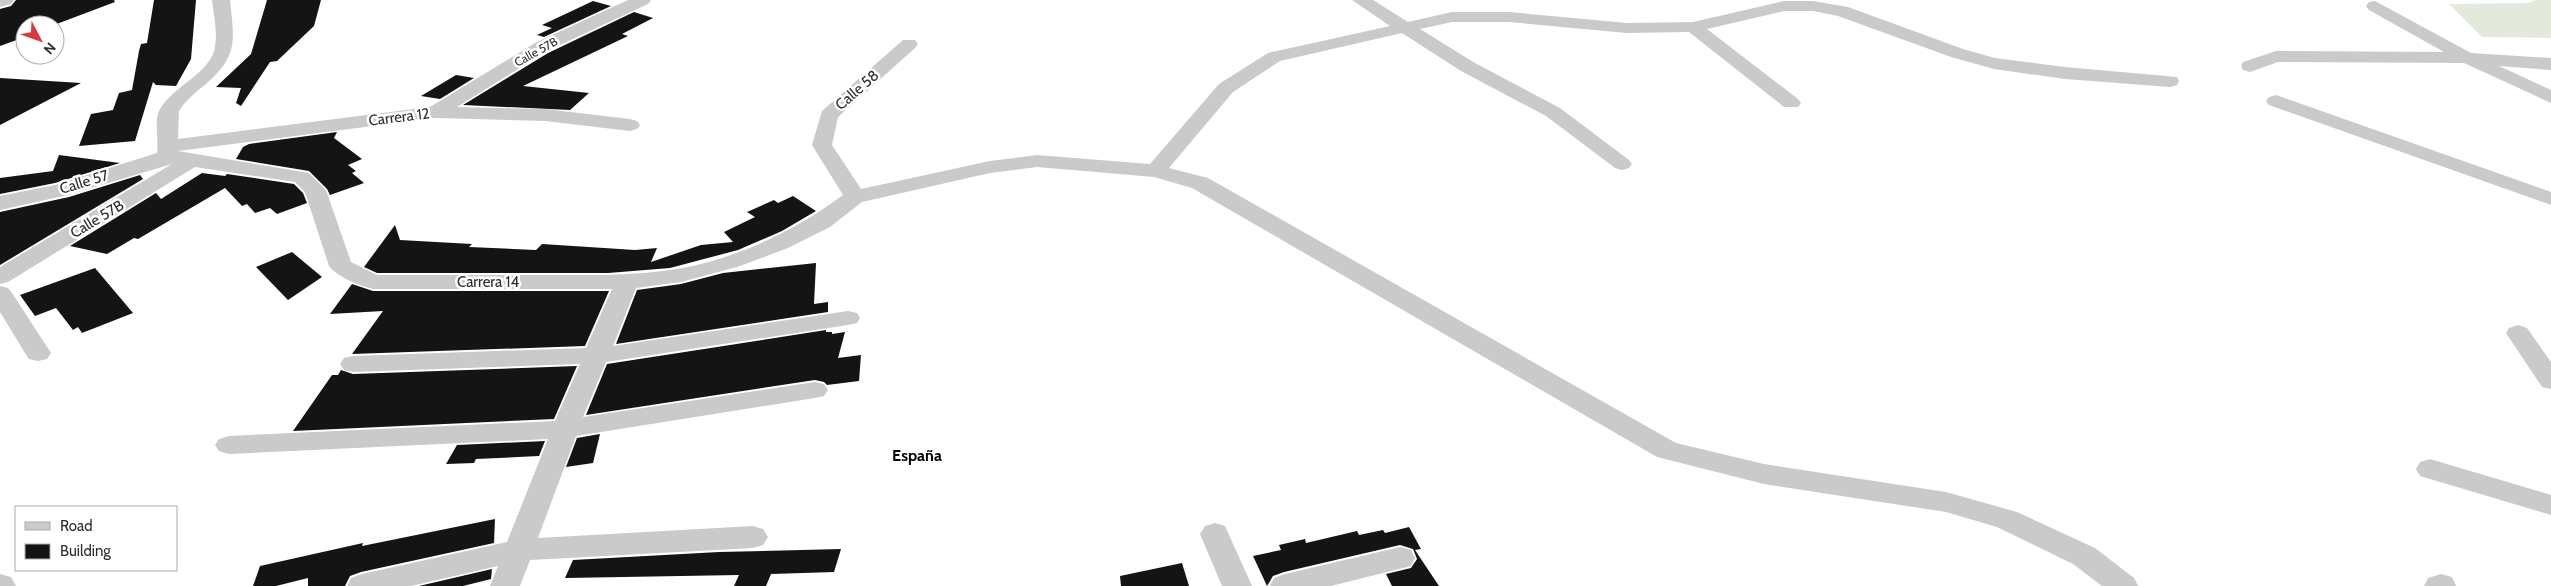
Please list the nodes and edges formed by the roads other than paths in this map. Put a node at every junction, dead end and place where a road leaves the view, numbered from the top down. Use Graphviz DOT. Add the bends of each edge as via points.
graph roads {
  1 [pos="4,0"];
  2 [pos="221,0"];
  3 [pos="642,0"];
  4 [pos="1361,0"];
  5 [pos="1463,0"];
  6 [pos="1858,0"];
  7 [pos="0,2"];
  8 [pos="2375,6"];
  9 [pos="1842,11"];
  10 [pos="1452,17"];
  11 [pos="1405,26"];
  12 [pos="1694,27"];
  13 [pos="909,44"];
  14 [pos="2467,58"];
  15 [pos="2551,64"];
  16 [pos="2250,66"];
  17 [pos="2170,81"];
  18 [pos="2551,97"];
  19 [pos="2276,101"];
  20 [pos="1791,103"];
  21 [pos="435,112"];
  22 [pos="630,125"];
  23 [pos="169,151"];
  24 [pos="193,160"];
  25 [pos="1622,164"];
  26 [pos="1155,171"];
  27 [pos="855,197"];
  28 [pos="2551,199"];
  29 [pos="0,202"];
  30 [pos="0,278"];
  31 [pos="627,282"];
  32 [pos="0,293"];
  33 [pos="848,318"];
  34 [pos="2518,333"];
  35 [pos="38,353"];
  36 [pos="596,356"];
  37 [pos="353,364"];
  38 [pos="2551,381"];
  39 [pos="815,390"];
  40 [pos="565,429"];
  41 [pos="229,445"];
  42 [pos="2430,469"];
  43 [pos="2551,505"];
  44 [pos="1215,534"];
  45 [pos="754,538"];
  46 [pos="519,550"];
  47 [pos="1400,558"];
  48 [pos="1367,577"];
  49 [pos="362,586"];
  50 [pos="505,586"];
  51 [pos="1237,586"];
  52 [pos="1285,586"];
  53 [pos="2122,586"];
  1 -- 7 [label="street"];
  2 -- 23 [label="street" via="223,52 218,61 179,96 168,113"];
  3 -- 21 [label="street, Calle 57B" via="541,47"];
  4 -- 11 [label="street"];
  5 -- 10 [label="street"];
  6 -- 9 [label="street"];
  8 -- 14 [label="street"];
  9 -- 12 [label="street" via="1784,6"];
  9 -- 17 [label="street" via="1957,53 1994,63 2065,73"];
  10 -- 11 [label="street"];
  10 -- 12 [label="street" via="1509,17 1627,28"];
  11 -- 25 [label="street" via="1468,67 1553,112"];
  11 -- 26 [label="street" via="1274,56 1226,88"];
  12 -- 20 [label="street"];
  13 -- 27 [label="street, Calle 58" via="829,115 822,145"];
  14 -- 15 [label="street"];
  14 -- 16 [label="street" via="2276,56"];
  14 -- 18 [label="street"];
  19 -- 28 [label="street"];
  21 -- 22 [label="street, Carrera 12" via="545,115"];
  21 -- 23 [label="street, Carrera 12"];
  23 -- 24 [label="street, Carrera 14"];
  23 -- 29 [label="street, Calle 57" via="60,190"];
  24 -- 30 [label="street, Calle 57B"];
  24 -- 31 [label="street, Carrera 14" via="302,177 314,190 342,266 373,282"];
  26 -- 27 [label="street" via="1037,161 990,167"];
  26 -- 53 [label="street" via="1200,183 1667,450 1764,474 1946,502 2007,519 2084,556"];
  27 -- 31 [label="street, Carrera 14" via="822,222 780,243 730,262 673,277"];
  31 -- 36 [label="street"];
  32 -- 35 [label="street"];
  33 -- 36 [label="street"];
  34 -- 38 [label="street"];
  36 -- 37 [label="street"];
  36 -- 40 [label="street"];
  39 -- 40 [label="street"];
  40 -- 41 [label="street"];
  40 -- 46 [label="street"];
  42 -- 43 [label="street"];
  44 -- 51 [label="street"];
  45 -- 46 [label="street"];
  46 -- 49 [label="street"];
  46 -- 50 [label="street"];
  47 -- 48 [label="street"];
  48 -- 52 [label="street"];
}
